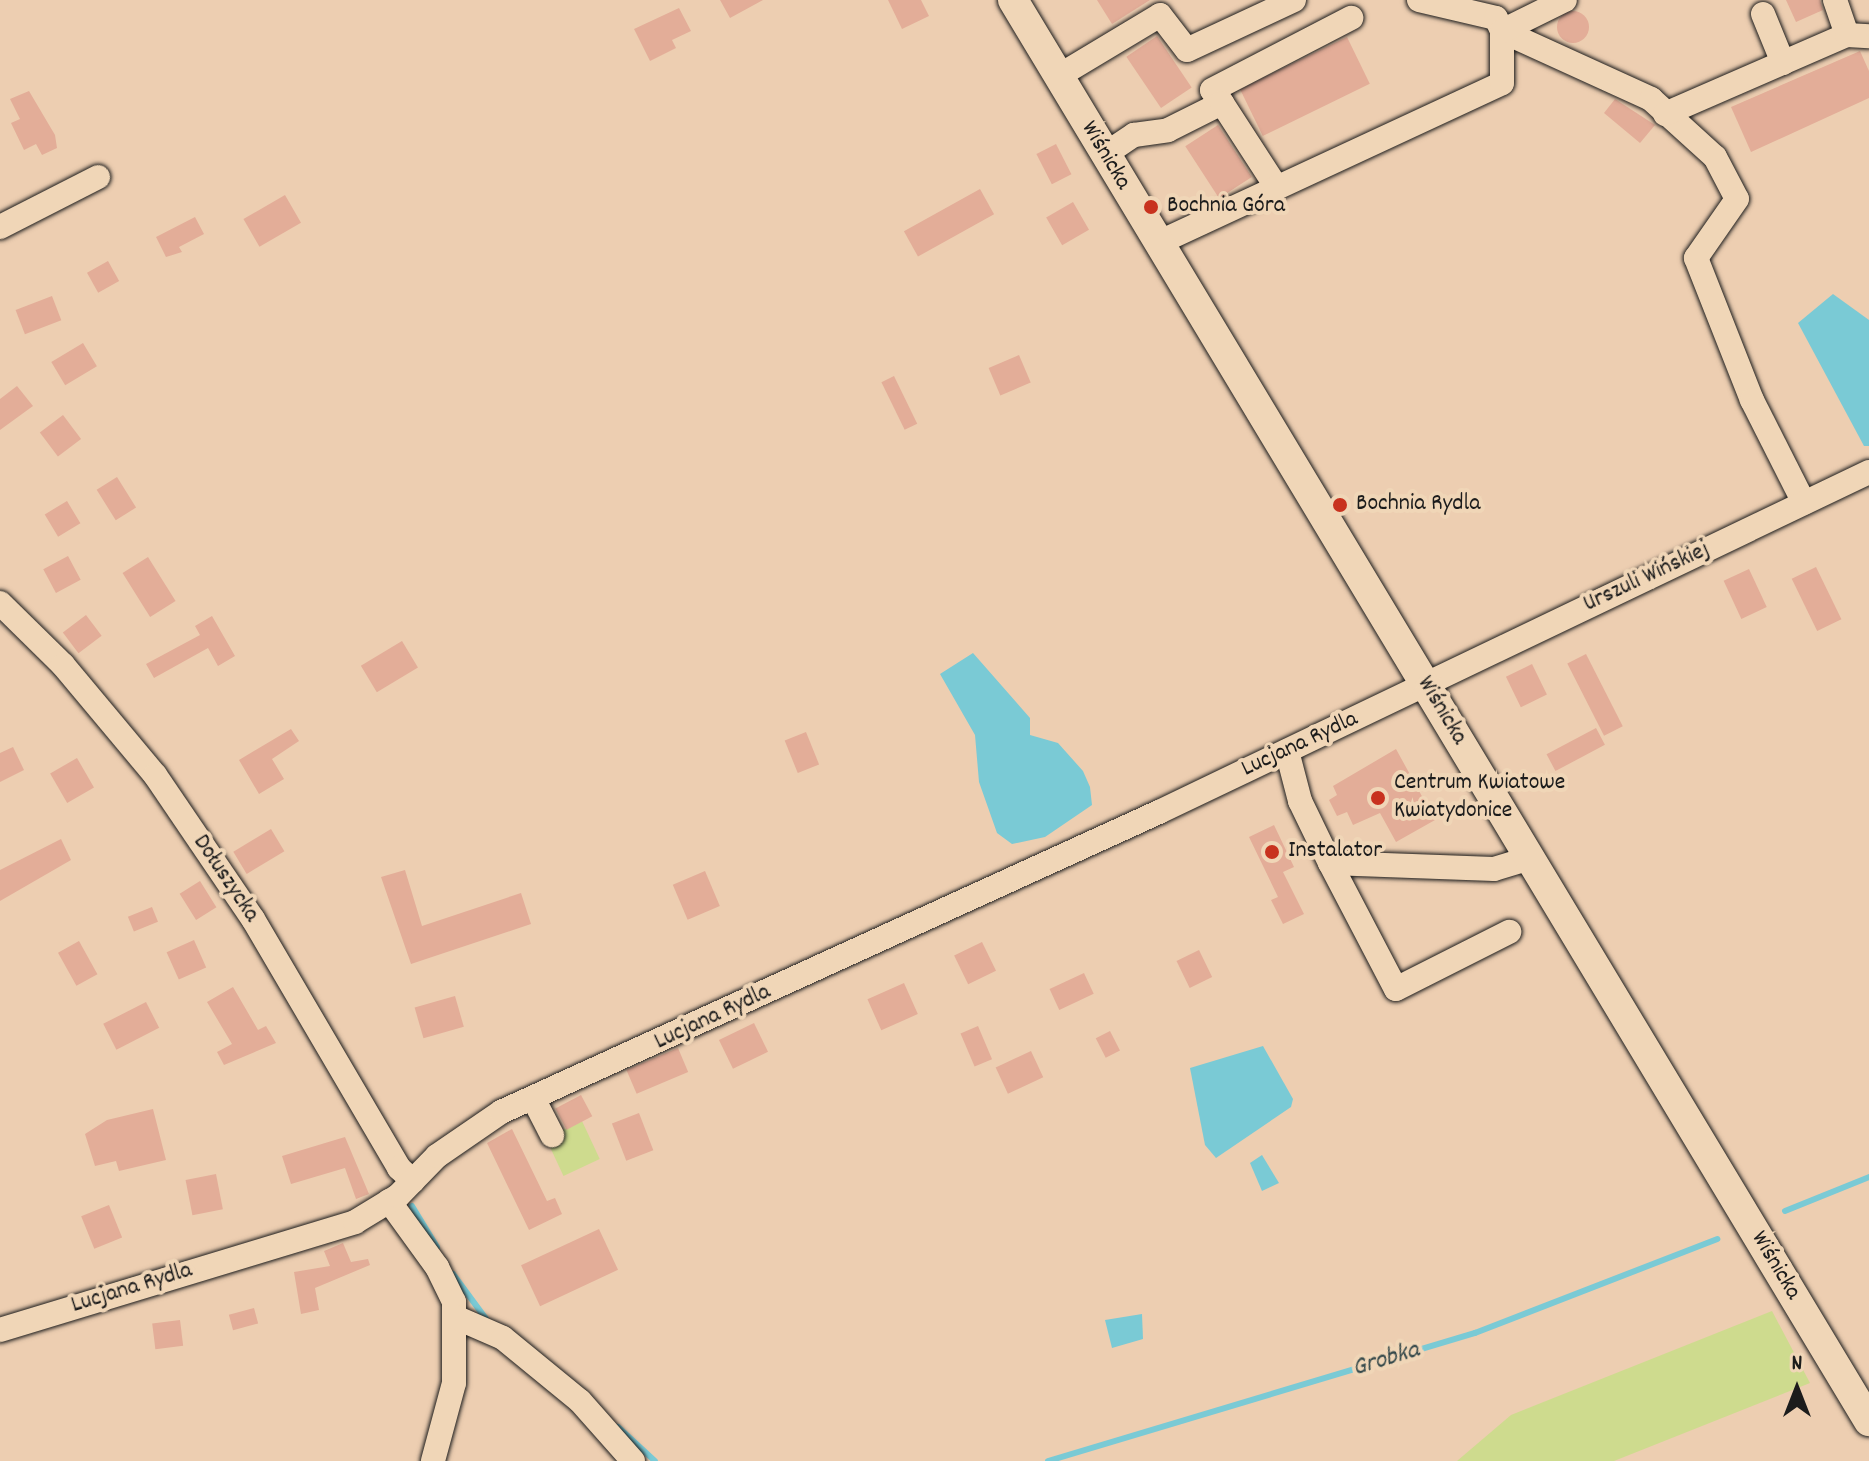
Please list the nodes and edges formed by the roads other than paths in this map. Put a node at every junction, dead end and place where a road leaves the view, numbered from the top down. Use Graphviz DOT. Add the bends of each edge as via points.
graph roads {
  1 [pos="1013,0"];
  2 [pos="1419,0"];
  3 [pos="1565,0"];
  4 [pos="1835,0"];
  5 [pos="1290,2"];
  6 [pos="1155,8"];
  7 [pos="1763,14"];
  8 [pos="1351,18"];
  9 [pos="1502,31"];
  10 [pos="1858,36"];
  11 [pos="1305,41"];
  12 [pos="1783,63"];
  13 [pos="1057,77"];
  14 [pos="1222,103"];
  15 [pos="1665,114"];
  16 [pos="1104,155"];
  17 [pos="98,177"];
  18 [pos="1277,188"];
  19 [pos="0,227"];
  20 [pos="1158,243"];
  21 [pos="1869,472"];
  22 [pos="1804,503"];
  23 [pos="0,603"];
  24 [pos="1425,684"];
  25 [pos="1287,751"];
  26 [pos="1529,858"];
  27 [pos="1330,863"];
  28 [pos="1509,932"];
  29 [pos="533,1098"];
  30 [pos="552,1135"];
  31 [pos="413,1181"];
  32 [pos="389,1201"];
  33 [pos="455,1317"];
  34 [pos="0,1330"];
  35 [pos="1869,1421"];
  36 [pos="433,1461"];
  37 [pos="633,1461"];
  1 -- 13 [label="main road, Wiśnicka"];
  2 -- 9 [label="street" via="1496,18"];
  3 -- 9 [label="street"];
  4 -- 10 [label="street"];
  5 -- 6 [label="street" via="1187,50"];
  5 -- 11 [label="street"];
  6 -- 13 [label="street"];
  7 -- 12 [label="street"];
  8 -- 11 [label="street"];
  9 -- 15 [label="street" via="1651,99"];
  9 -- 18 [label="street" via="1502,83"];
  10 -- 12 [label="street"];
  11 -- 14 [label="street" via="1212,90"];
  12 -- 15 [label="street"];
  13 -- 16 [label="main road, Wiśnicka"];
  14 -- 16 [label="street" via="1168,130 1134,135"];
  14 -- 18 [label="street"];
  15 -- 22 [label="street" via="1715,157 1737,199 1696,258 1752,400"];
  16 -- 20 [label="main road, Wiśnicka"];
  17 -- 19 [label="street"];
  18 -- 20 [label="street"];
  20 -- 24 [label="main road, Wiśnicka"];
  21 -- 22 [label="street, Urszuli Wińskiej"];
  22 -- 24 [label="street, Urszuli Wińskiej"];
  23 -- 31 [label="street, Dołuszycka" via="63,665 155,775 253,919 399,1168"];
  24 -- 25 [label="street, Lucjana Rydla"];
  24 -- 26 [label="main road, Wiśnicka"];
  25 -- 27 [label="street" via="1300,801"];
  25 -- 29 [label="street, Lucjana Rydla"];
  26 -- 27 [label="street" via="1494,869"];
  26 -- 35 [label="main road, Wiśnicka"];
  27 -- 28 [label="street" via="1396,989"];
  29 -- 30 [label="street"];
  29 -- 31 [label="street, Lucjana Rydla" via="501,1112 437,1156"];
  31 -- 32 [label="street, Lucjana Rydla"];
  32 -- 33 [label="street" via="437,1267"];
  32 -- 34 [label="street, Lucjana Rydla" via="355,1222"];
  33 -- 36 [label="street" via="454,1383"];
  33 -- 37 [label="street" via="514,1347 580,1401"];
}
